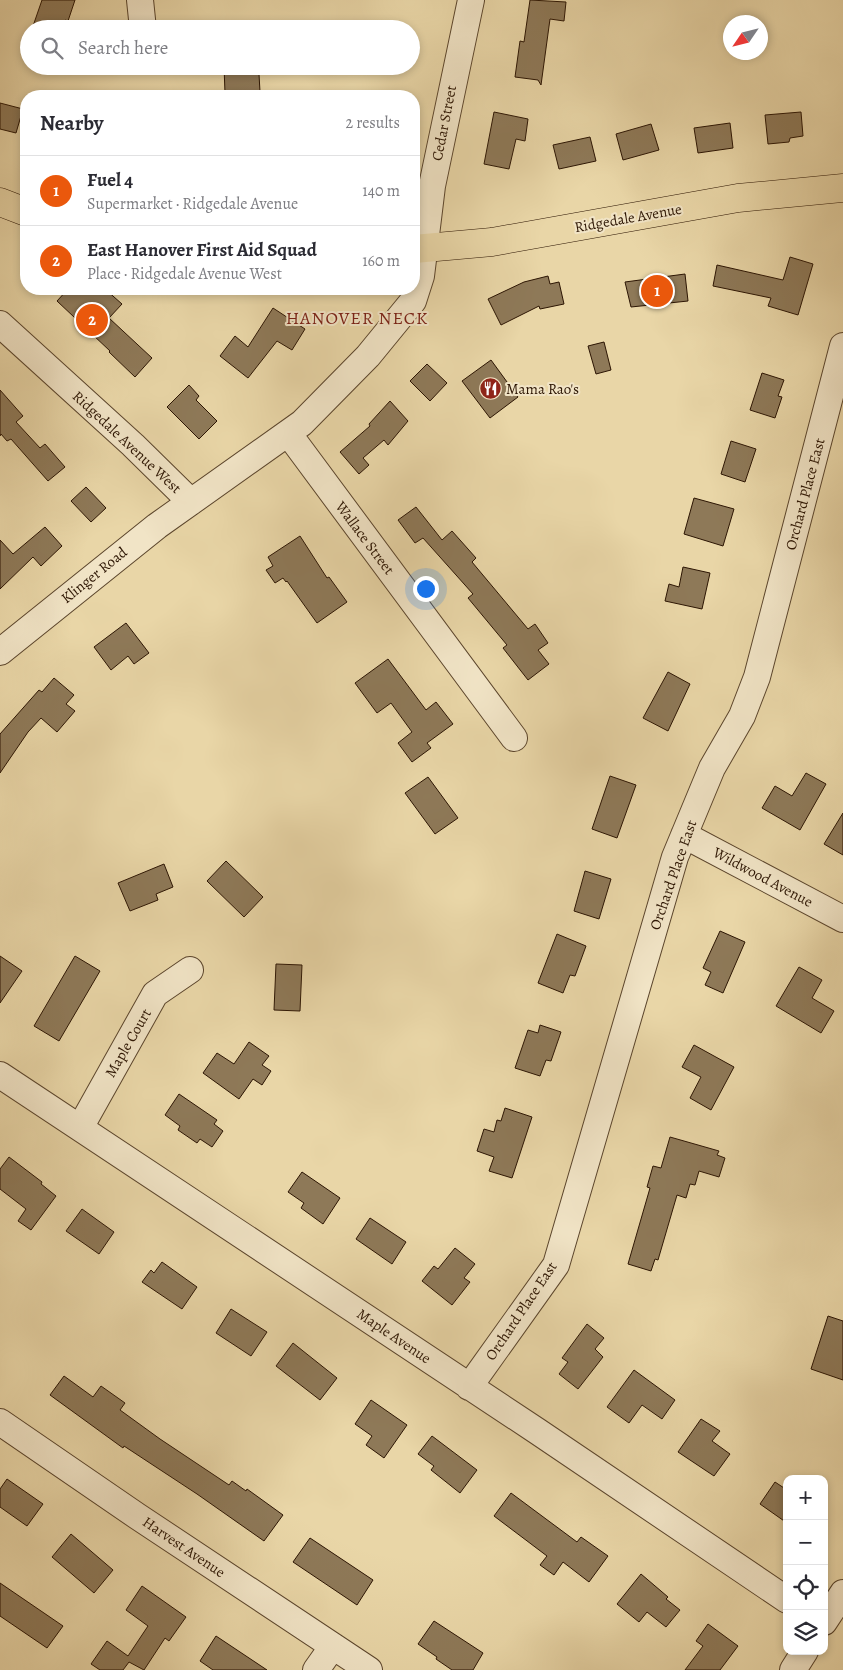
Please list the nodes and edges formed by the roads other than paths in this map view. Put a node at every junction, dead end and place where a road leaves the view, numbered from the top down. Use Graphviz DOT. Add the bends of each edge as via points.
graph roads {
  1 [pos="140,0"];
  2 [pos="470,0"];
  3 [pos="142,20"];
  4 [pos="843,188"];
  5 [pos="0,202"];
  6 [pos="20,210"];
  7 [pos="420,244"];
  8 [pos="420,249"];
  9 [pos="420,262"];
  10 [pos="420,279"];
  11 [pos="415,295"];
  12 [pos="0,324"];
  13 [pos="843,346"];
  14 [pos="288,433"];
  15 [pos="191,502"];
  16 [pos="0,652"];
  17 [pos="514,738"];
  18 [pos="684,835"];
  19 [pos="843,920"];
  20 [pos="190,970"];
  21 [pos="0,1074"];
  22 [pos="80,1128"];
  23 [pos="469,1387"];
  24 [pos="1,1424"];
  25 [pos="843,1593"];
  26 [pos="783,1597"];
  27 [pos="828,1616"];
  28 [pos="333,1646"];
  29 [pos="802,1655"];
  30 [pos="316,1670"];
  31 [pos="369,1670"];
  32 [pos="793,1670"];
  1 -- 3 [label="street"];
  2 -- 7 [label="street, Cedar Street"];
  4 -- 8 [label="main road, Ridgedale Avenue" via="738,198 492,242"];
  5 -- 6 [label="main road"];
  9 -- 10 [label="street, Ridgedale Avenue West"];
  11 -- 14 [label="street, Ridgedale Avenue West" via="368,356 302,423"];
  12 -- 15 [label="street, Ridgedale Avenue West"];
  13 -- 18 [label="street, Orchard Place East" via="757,677 742,716 712,768"];
  14 -- 15 [label="street, Ridgedale Avenue West"];
  14 -- 17 [label="street, Wallace Street"];
  15 -- 16 [label="street, Klinger Road"];
  18 -- 19 [label="street, Wildwood Avenue"];
  18 -- 23 [label="street, Orchard Place East" via="672,866 556,1265"];
  20 -- 22 [label="street, Maple Court" via="156,994"];
  21 -- 22 [label="street, Maple Avenue"];
  22 -- 23 [label="street, Maple Avenue"];
  23 -- 26 [label="street, Maple Avenue"];
  24 -- 28 [label="street, Harvest Avenue"];
  25 -- 27 [label="street"];
  28 -- 30 [label="street"];
  28 -- 31 [label="street, Harvest Avenue"];
  29 -- 32 [label="street"];
}
